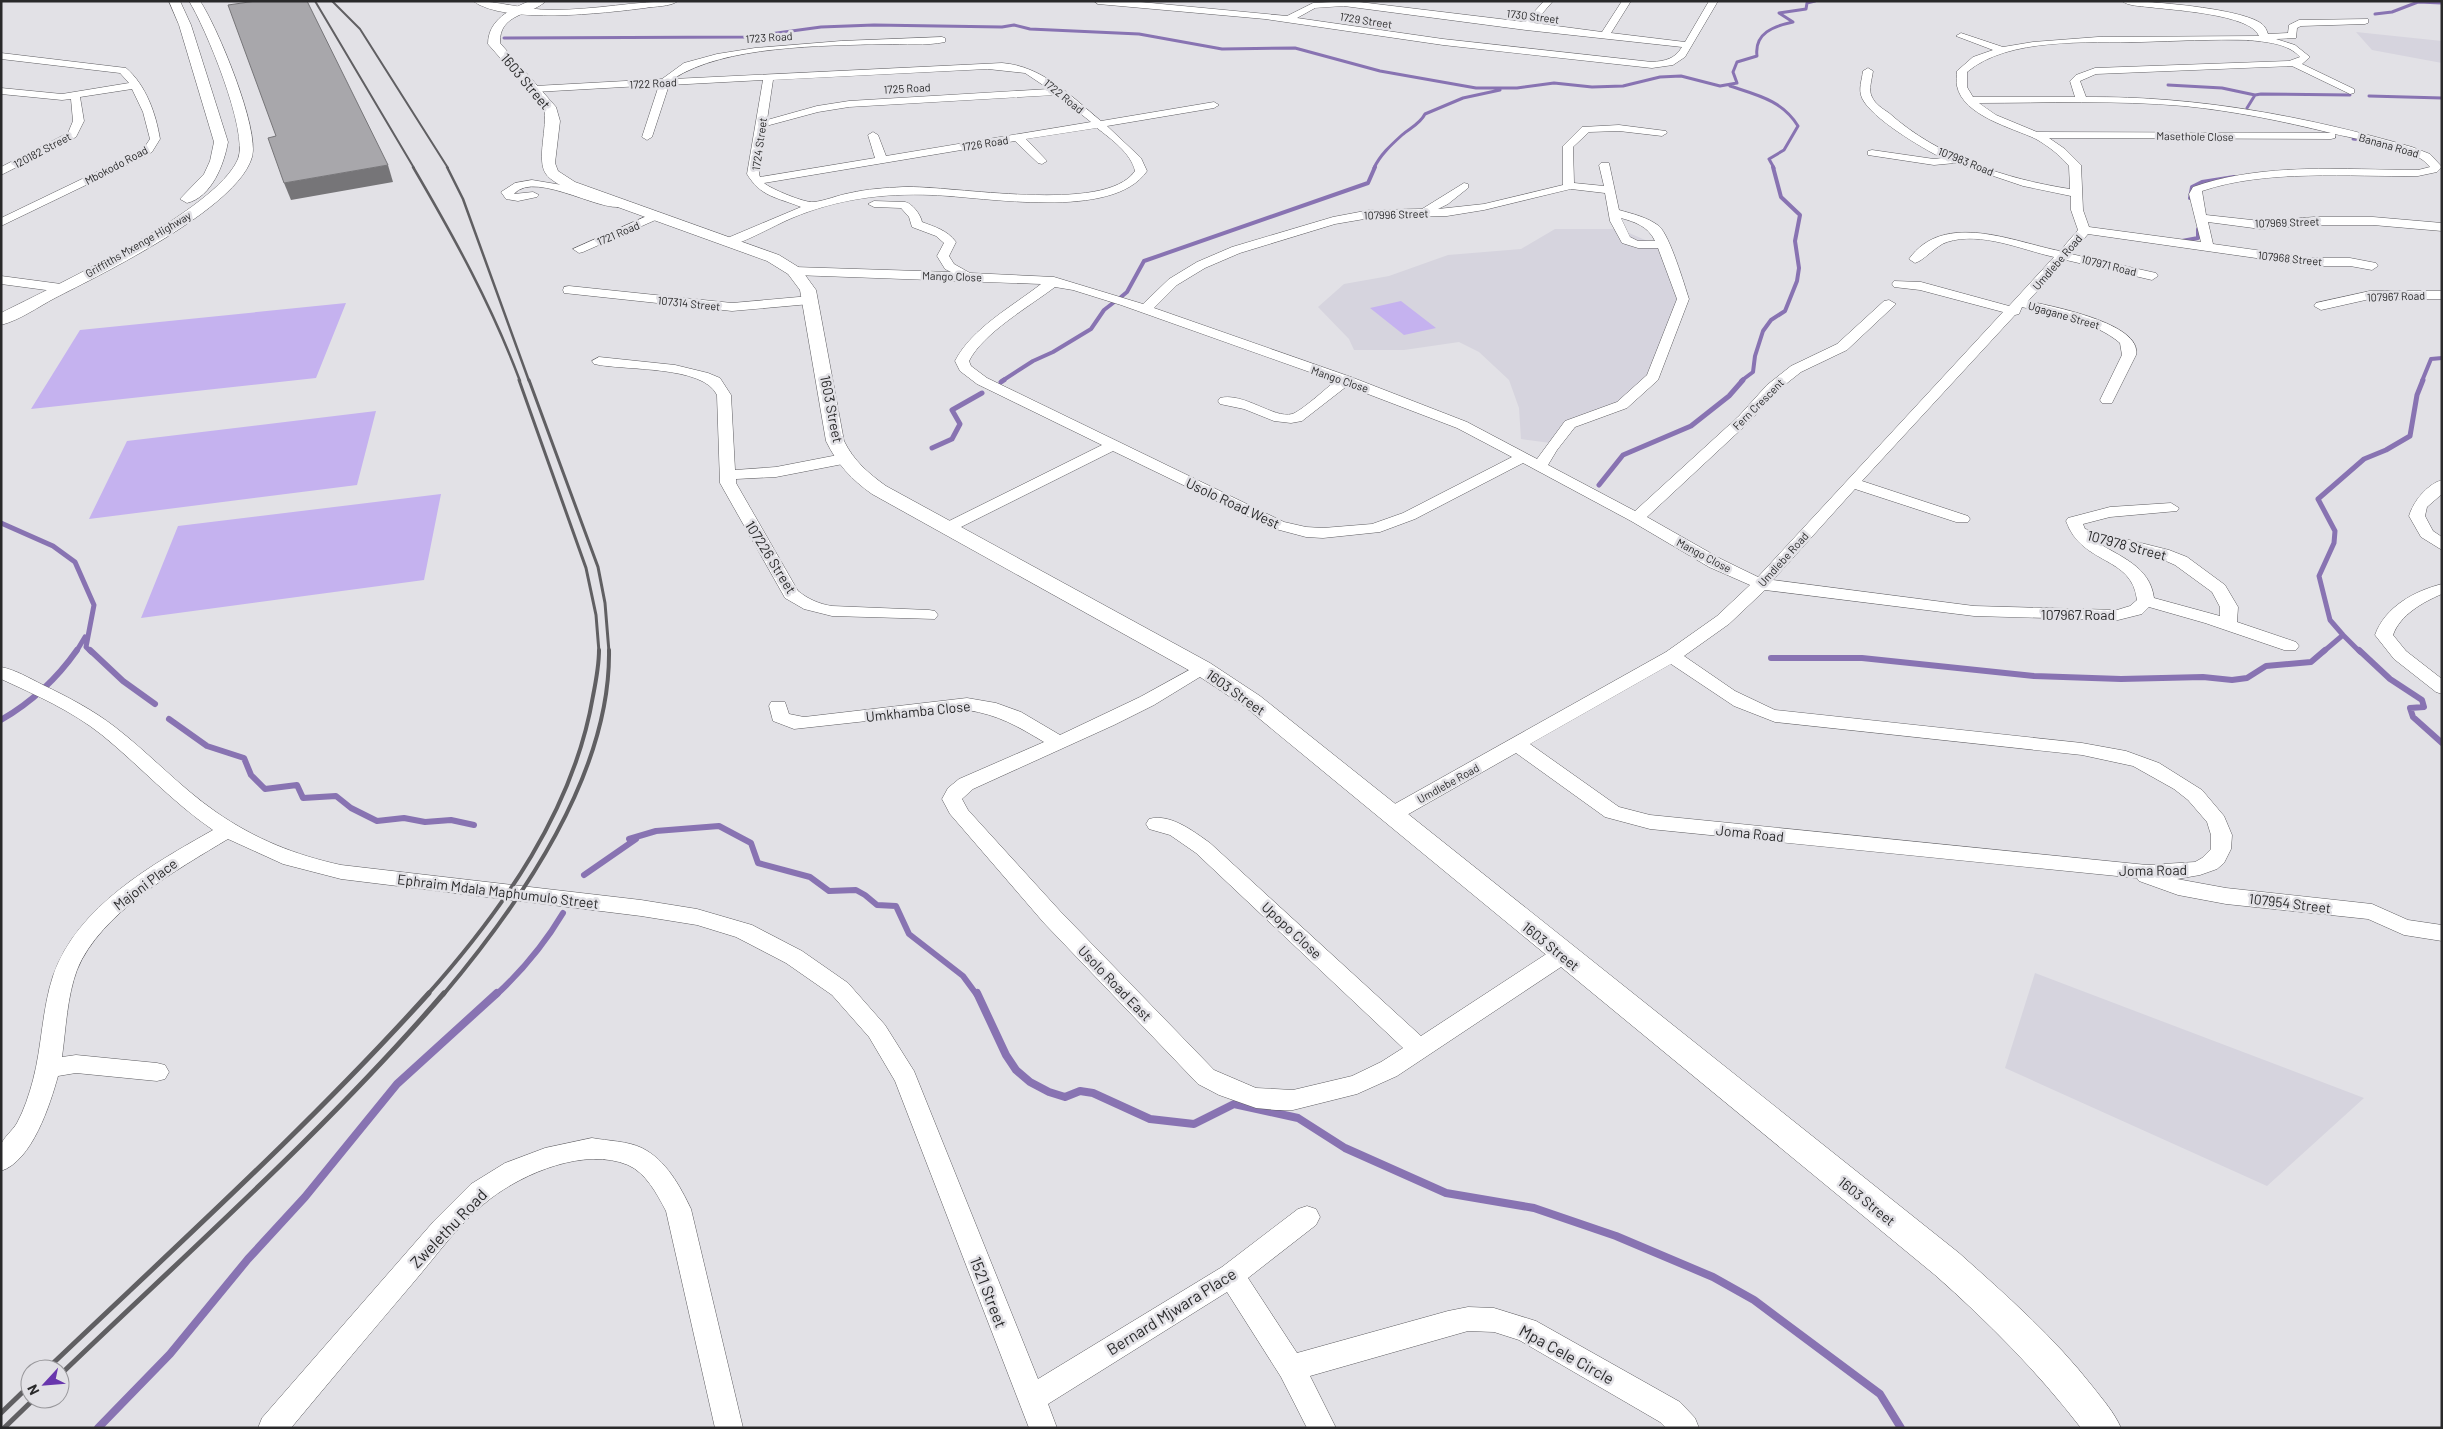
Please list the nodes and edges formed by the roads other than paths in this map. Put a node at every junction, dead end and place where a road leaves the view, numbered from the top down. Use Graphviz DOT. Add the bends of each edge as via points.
graph roads {
  1 [pos="174,1"];
  2 [pos="194,1"];
  3 [pos="477,1"];
  4 [pos="674,1"];
  5 [pos="1098,1"];
  6 [pos="1549,1"];
  7 [pos="1627,1"];
  8 [pos="1714,1"];
  9 [pos="2126,1"];
  10 [pos="531,5"];
  11 [pos="1290,19"];
  12 [pos="2366,21"];
  13 [pos="1526,26"];
  14 [pos="1604,36"];
  15 [pos="1961,36"];
  16 [pos="2265,38"];
  17 [pos="942,40"];
  18 [pos="1688,45"];
  19 [pos="2003,50"];
  20 [pos="1,56"];
  21 [pos="2293,63"];
  22 [pos="1868,71"];
  23 [pos="768,77"];
  24 [pos="665,82"];
  25 [pos="136,85"];
  26 [pos="535,89"];
  27 [pos="1,91"];
  28 [pos="2350,91"];
  29 [pos="1056,92"];
  30 [pos="75,96"];
  31 [pos="1971,100"];
  32 [pos="2082,101"];
  33 [pos="1214,105"];
  34 [pos="762,124"];
  35 [pos="1099,124"];
  36 [pos="1662,133"];
  37 [pos="873,135"];
  38 [pos="2035,135"];
  39 [pos="2355,136"];
  40 [pos="647,137"];
  41 [pos="1018,138"];
  42 [pos="1872,153"];
  43 [pos="1956,160"];
  44 [pos="882,161"];
  45 [pos="1042,161"];
  46 [pos="1605,165"];
  47 [pos="1,172"];
  48 [pos="756,181"];
  49 [pos="1464,186"];
  50 [pos="1568,186"];
  51 [pos="1608,190"];
  52 [pos="2077,194"];
  53 [pos="534,195"];
  54 [pos="621,204"];
  55 [pos="806,208"];
  56 [pos="1614,212"];
  57 [pos="1417,213"];
  58 [pos="656,216"];
  59 [pos="2202,218"];
  60 [pos="2373,221"];
  61 [pos="1,223"];
  62 [pos="2442,227"];
  63 [pos="2084,230"];
  64 [pos="729,242"];
  65 [pos="1661,244"];
  66 [pos="2208,247"];
  67 [pos="579,249"];
  68 [pos="2066,255"];
  69 [pos="1915,259"];
  70 [pos="2372,266"];
  71 [pos="794,272"];
  72 [pos="2152,276"];
  73 [pos="967,277"];
  74 [pos="1,280"];
  75 [pos="1054,282"];
  76 [pos="1898,284"];
  77 [pos="40,286"];
  78 [pos="61,288"];
  79 [pos="569,290"];
  80 [pos="2442,295"];
  81 [pos="810,300"];
  82 [pos="1888,304"];
  83 [pos="1,306"];
  84 [pos="2321,306"];
  85 [pos="2017,307"];
  86 [pos="1145,309"];
  87 [pos="1,320"];
  88 [pos="599,361"];
  89 [pos="1346,380"];
  90 [pos="2107,400"];
  91 [pos="1225,401"];
  92 [pos="1113,445"];
  93 [pos="1524,457"];
  94 [pos="844,459"];
  95 [pos="1540,466"];
  96 [pos="727,475"];
  97 [pos="1852,483"];
  98 [pos="2442,485"];
  99 [pos="2171,508"];
  100 [pos="1636,518"];
  101 [pos="1962,519"];
  102 [pos="947,528"];
  103 [pos="2077,532"];
  104 [pos="2442,545"];
  105 [pos="1762,584"];
  106 [pos="2442,589"];
  107 [pos="1854,596"];
  108 [pos="2146,601"];
  109 [pos="929,615"];
  110 [pos="2228,624"];
  111 [pos="2290,646"];
  112 [pos="1672,656"];
  113 [pos="1202,668"];
  114 [pos="2,674"];
  115 [pos="2442,688"];
  116 [pos="54,697"];
  117 [pos="778,706"];
  118 [pos="1060,744"];
  119 [pos="1517,744"];
  120 [pos="1391,815"];
  121 [pos="1156,824"];
  122 [pos="226,831"];
  123 [pos="2138,872"];
  124 [pos="2442,934"];
  125 [pos="1562,955"];
  126 [pos="1419,1048"];
  127 [pos="48,1068"];
  128 [pos="157,1072"];
  129 [pos="936,1156"];
  130 [pos="1,1161"];
  131 [pos="1307,1217"];
  132 [pos="1231,1274"];
  133 [pos="1291,1368"];
  134 [pos="1031,1400"];
  135 [pos="272,1428"];
  136 [pos="729,1428"];
  137 [pos="1043,1428"];
  138 [pos="1322,1428"];
  139 [pos="1685,1428"];
  140 [pos="2104,1428"];
  1 -- 77 [label="street, Griffiths Mxenge Highway" via="215,118 221,142 218,161 205,184 162,217"];
  2 -- 78 [label="street, Griffiths Mxenge Highway" via="217,43 245,132 247,147 244,160 228,182 190,215"];
  3 -- 10 [label="street" via="495,7"];
  4 -- 10 [label="street" via="570,13"];
  5 -- 11 [label="street, 1729 Street"];
  6 -- 13 [label="street"];
  7 -- 14 [label="street"];
  8 -- 18 [label="street, 1729 Street"];
  9 -- 16 [label="street" via="2232,16 2258,25"];
  10 -- 26 [label="street, 1603 Street" via="498,26 492,38"];
  11 -- 13 [label="street, 1730 Street" via="1313,6 1336,3"];
  11 -- 18 [label="street, 1729 Street" via="1408,38 1630,64 1670,63 1682,55"];
  12 -- 16 [label="street" via="2300,24 2292,27 2293,36"];
  13 -- 14 [label="street, 1730 Street"];
  14 -- 18 [label="street, 1730 Street"];
  15 -- 19 [label="street"];
  16 -- 19 [label="street" via="2230,36 2056,41"];
  16 -- 21 [label="street" via="2304,54 2304,60"];
  17 -- 24 [label="street, 1723 Road" via="736,52 681,67"];
  19 -- 31 [label="street" via="1982,56 1965,66 1962,87"];
  20 -- 25 [label="street, Mbokodo Road" via="111,67 129,74"];
  21 -- 28 [label="street"];
  21 -- 32 [label="street" via="2095,71 2075,81"];
  22 -- 43 [label="street, 107983 Road" via="1867,98 1885,117 1917,140"];
  23 -- 24 [label="street, 1722 Road"];
  23 -- 29 [label="street, 1722 Road" via="1008,67 1032,72"];
  23 -- 34 [label="street, 1724 Street"];
  24 -- 26 [label="street, 1722 Road"];
  24 -- 40 [label="street"];
  25 -- 30 [label="street"];
  25 -- 61 [label="street, Mbokodo Road" via="154,133 153,144 148,150"];
  26 -- 54 [label="street, 1603 Street" via="552,112 548,164 552,173 570,185"];
  27 -- 30 [label="street"];
  29 -- 34 [label="street, 1725 Road" via="849,104"];
  29 -- 35 [label="street, 1722 Road"];
  30 -- 47 [label="street, 120182 Street" via="80,122 72,135"];
  31 -- 32 [label="street, Banana Road"];
  31 -- 38 [label="street, Umdlebe Road" via="1994,117"];
  32 -- 39 [label="street, Banana Road" via="2213,106 2283,118"];
  33 -- 35 [label="street, 1726 Road"];
  34 -- 48 [label="street, 1724 Street" via="754,164"];
  35 -- 41 [label="street, 1726 Road"];
  35 -- 55 [label="street, 1722 Road" via="1136,159 1141,170 1133,181 1113,190 1058,198 889,191 851,195"];
  36 -- 50 [label="street" via="1619,128 1586,129 1568,146"];
  37 -- 44 [label="street"];
  38 -- 39 [label="street, Masethole Close"];
  38 -- 52 [label="street, Umdlebe Road" via="2075,165"];
  39 -- 59 [label="street, Banana Road" via="2416,152 2431,159 2436,167 2418,173 2282,173 2216,182 2197,189 2195,194"];
  41 -- 44 [label="street, 1726 Road"];
  41 -- 45 [label="street"];
  42 -- 43 [label="street" via="1934,162"];
  43 -- 52 [label="street, 107983 Road" via="2036,187"];
  44 -- 48 [label="street, 1726 Road"];
  46 -- 51 [label="street"];
  48 -- 55 [label="street, 1724 Street" via="774,194"];
  49 -- 57 [label="street" via="1444,202"];
  50 -- 51 [label="street, 107996 Street"];
  50 -- 57 [label="street, 107996 Street" via="1484,207"];
  51 -- 56 [label="street"];
  52 -- 63 [label="street, Umdlebe Road" via="2077,210"];
  53 -- 54 [label="street" via="518,198 506,192 539,182"];
  54 -- 58 [label="street, 1603 Street"];
  55 -- 64 [label="street, 1722 Road"];
  55 -- 73 [label="street" via="905,205 915,216 916,224 940,233 950,242 944,261"];
  56 -- 65 [label="street" via="1640,220 1656,230"];
  56 -- 65 [label="street" via="1626,240 1635,244"];
  57 -- 86 [label="street, 107996 Street" via="1357,215 1236,250 1188,272"];
  58 -- 64 [label="street, 1603 Street"];
  58 -- 67 [label="street, 1721 Road"];
  59 -- 60 [label="street, 107969 Street" via="2261,225"];
  59 -- 66 [label="street, Banana Road"];
  60 -- 62 [label="street"];
  63 -- 66 [label="street"];
  63 -- 68 [label="street, Umdlebe Road"];
  64 -- 71 [label="street, 1603 Street" via="773,258"];
  65 -- 95 [label="street" via="1683,299 1653,377 1622,405 1570,424"];
  66 -- 70 [label="street, 107968 Street" via="2312,262 2350,262"];
  68 -- 69 [label="street, 107971 Road" via="2005,242 1960,237 1937,242"];
  68 -- 72 [label="street, 107971 Road"];
  68 -- 85 [label="street, Umdlebe Road"];
  71 -- 73 [label="street, Mango Close"];
  71 -- 81 [label="street, 1603 Street" via="808,290"];
  73 -- 75 [label="street, Mango Close"];
  74 -- 77 [label="street"];
  75 -- 86 [label="street, Mango Close"];
  75 -- 92 [label="street, Usolo Road West" via="974,343 962,360 965,368 982,381"];
  76 -- 85 [label="street, Ugagane Street" via="1927,287"];
  77 -- 78 [label="street"];
  77 -- 83 [label="street, Griffiths Mxenge Highway"];
  78 -- 87 [label="street, Griffiths Mxenge Highway"];
  79 -- 81 [label="street, 107314 Street" via="732,308"];
  80 -- 84 [label="street, 107967 Road" via="2370,295"];
  81 -- 94 [label="street, 1603 Street" via="835,441"];
  82 -- 100 [label="street, Fern Crescent" via="1847,344 1806,363 1778,383 1744,419"];
  85 -- 90 [label="street, Ugagane Street" via="2099,325 2125,339 2130,354"];
  85 -- 97 [label="street, Umdlebe Road"];
  86 -- 89 [label="street, Mango Close"];
  88 -- 96 [label="street, 107226 Street" via="695,374 714,380 724,395"];
  89 -- 91 [label="street" via="1290,420"];
  89 -- 93 [label="street, Mango Close" via="1462,425"];
  92 -- 93 [label="street, Usolo Road West" via="1278,525 1324,533 1374,529 1394,523"];
  92 -- 102 [label="street"];
  93 -- 95 [label="street, Mango Close"];
  94 -- 96 [label="street" via="776,472"];
  94 -- 102 [label="street, 1603 Street" via="864,481"];
  95 -- 100 [label="street, Mango Close"];
  96 -- 109 [label="street, 107226 Street" via="731,491 791,594 799,601 832,611"];
  97 -- 101 [label="street"];
  97 -- 105 [label="street, Umdlebe Road"];
  98 -- 104 [label="street" via="2420,505 2417,516 2427,534"];
  99 -- 103 [label="street" via="2097,514 2074,521"];
  100 -- 105 [label="street, Mango Close" via="1715,563"];
  102 -- 113 [label="street, 1603 Street"];
  103 -- 108 [label="street" via="2091,546 2123,564 2142,580"];
  103 -- 110 [label="street, 107978 Street" via="2163,553 2182,561 2219,588 2229,606"];
  105 -- 107 [label="street, Mango Close"];
  105 -- 112 [label="street, Umdlebe Road" via="1723,620"];
  106 -- 115 [label="street" via="2426,594 2406,607 2384,634 2400,655"];
  107 -- 108 [label="street, 107967 Road" via="1974,611 2105,616 2136,610"];
  108 -- 110 [label="street"];
  110 -- 111 [label="street"];
  112 -- 119 [label="street, Umdlebe Road"];
  112 -- 123 [label="street, Joma Road" via="1736,699 1766,713 2078,749 2139,761 2165,773 2199,799 2213,815 2222,837 2221,851 2213,862 2202,868"];
  113 -- 118 [label="street, Usolo Road East" via="1148,701"];
  113 -- 120 [label="street, 1603 Street" via="1252,701"];
  114 -- 116 [label="street, Ephraim Mdala Maphumulo Street"];
  116 -- 122 [label="street, Ephraim Mdala Maphumulo Street" via="99,724"];
  117 -- 118 [label="street, Umkhamba Close" via="780,717 804,723 952,705 981,706 1014,716"];
  118 -- 126 [label="street, Usolo Road East" via="966,784 955,793 954,805 1052,917 1206,1077 1256,1098 1293,1100 1376,1077"];
  119 -- 120 [label="street, Umdlebe Road"];
  119 -- 123 [label="street, Joma Road" via="1612,812 1650,822"];
  120 -- 125 [label="street, 1603 Street"];
  121 -- 126 [label="street, Upopo Close" via="1177,830 1203,848"];
  122 -- 127 [label="street, Majoni Place" via="157,872 118,902 88,934 68,965 59,997"];
  122 -- 129 [label="street, Ephraim Mdala Maphumulo Street" via="304,865 641,908 696,917 744,932 794,957 840,989 877,1032 906,1078"];
  123 -- 124 [label="street, 107954 Street" via="2178,887 2298,906 2372,912 2404,927"];
  125 -- 126 [label="street, Usolo Road East"];
  125 -- 140 [label="street, 1603 Street" via="1963,1278 2078,1391"];
  127 -- 128 [label="street" via="76,1064"];
  127 -- 130 [label="street, Majoni Place" via="31,1122 12,1151"];
  129 -- 134 [label="street, 1521 Street"];
  131 -- 132 [label="street, Bernard Mjwara Place"];
  132 -- 133 [label="street"];
  132 -- 134 [label="street, Bernard Mjwara Place"];
  133 -- 138 [label="street"];
  133 -- 139 [label="street, Mpa Cele Circle" via="1448,1323 1468,1319 1494,1320 1534,1334 1670,1412"];
  134 -- 137 [label="street, 1521 Street"];
  135 -- 136 [label="street, Zwelethu Road" via="443,1229 480,1192 514,1170 592,1148 636,1156 660,1177 678,1209"];
}
